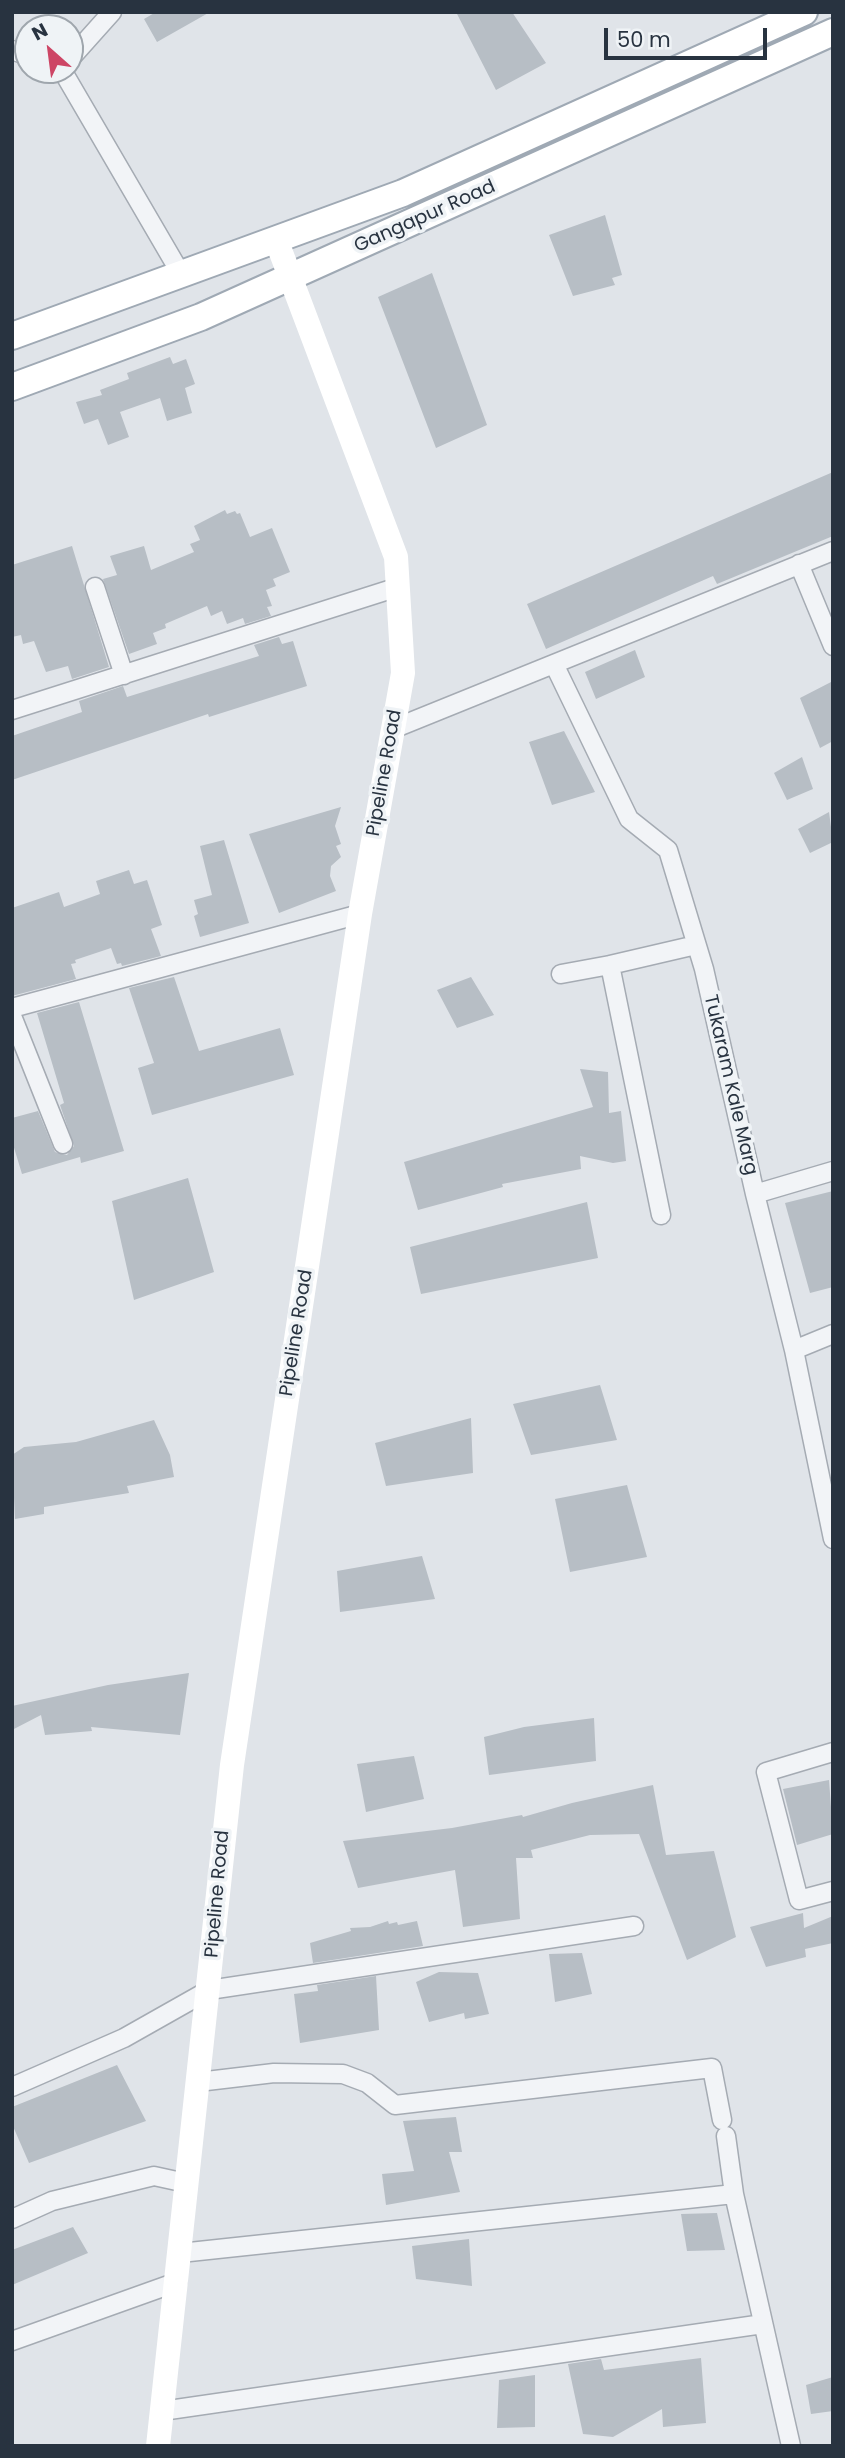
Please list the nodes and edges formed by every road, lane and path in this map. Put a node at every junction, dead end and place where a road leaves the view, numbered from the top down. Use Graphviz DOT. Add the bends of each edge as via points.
graph roads {
  1 [pos="111,12"];
  2 [pos="804,12"];
  3 [pos="833,32"];
  4 [pos="84,43"];
  5 [pos="70,84"];
  6 [pos="277,242"];
  7 [pos="181,274"];
  8 [pos="290,278"];
  9 [pos="12,336"];
  10 [pos="12,387"];
  11 [pos="833,551"];
  12 [pos="799,564"];
  13 [pos="95,587"];
  14 [pos="398,587"];
  15 [pos="833,646"];
  16 [pos="554,664"];
  17 [pos="124,675"];
  18 [pos="12,710"];
  19 [pos="393,729"];
  20 [pos="360,914"];
  21 [pos="696,945"];
  22 [pos="610,965"];
  23 [pos="561,974"];
  24 [pos="12,1008"];
  25 [pos="12,1016"];
  26 [pos="62,1144"];
  27 [pos="833,1171"];
  28 [pos="755,1194"];
  29 [pos="661,1215"];
  30 [pos="833,1334"];
  31 [pos="794,1350"];
  32 [pos="833,1539"];
  33 [pos="833,1752"];
  34 [pos="833,1891"];
  35 [pos="634,1926"];
  36 [pos="209,1990"];
  37 [pos="198,2082"];
  38 [pos="12,2087"];
  39 [pos="186,2183"];
  40 [pos="734,2194"];
  41 [pos="12,2219"];
  42 [pos="180,2253"];
  43 [pos="177,2282"];
  44 [pos="764,2324"];
  45 [pos="12,2341"];
  46 [pos="162,2411"];
  47 [pos="158,2446"];
  48 [pos="791,2446"];
  1 -- 4 [label="street"];
  2 -- 6 [label="main road, Gangapur Road" via="403,193"];
  3 -- 8 [label="main road, Gangapur Road"];
  5 -- 7 [label="street"];
  6 -- 7 [label="main road, Gangapur Road"];
  6 -- 8 [label="street, Pipeline Road"];
  7 -- 9 [label="main road, Gangapur Road"];
  8 -- 10 [label="main road, Gangapur Road" via="201,317"];
  8 -- 14 [label="street, Pipeline Road" via="396,557"];
  11 -- 12 [label="street"];
  12 -- 15 [label="street"];
  12 -- 16 [label="street"];
  13 -- 17 [label="street"];
  14 -- 17 [label="street"];
  14 -- 19 [label="street, Pipeline Road" via="403,673"];
  16 -- 19 [label="street"];
  16 -- 21 [label="street, Tukaram Kale Marg" via="629,819 668,850"];
  17 -- 18 [label="street"];
  19 -- 20 [label="street, Pipeline Road"];
  20 -- 24 [label="street"];
  20 -- 36 [label="street, Pipeline Road" via="232,1765"];
  21 -- 22 [label="street"];
  21 -- 28 [label="street, Tukaram Kale Marg"];
  22 -- 23 [label="street"];
  22 -- 29 [label="street"];
  25 -- 26 [label="street"];
  27 -- 28 [label="street"];
  28 -- 31 [label="street, Tukaram Kale Marg"];
  30 -- 31 [label="street"];
  31 -- 32 [label="street, Tukaram Kale Marg"];
  33 -- 34 [label="street" via="766,1772 799,1900"];
  35 -- 36 [label="street"];
  36 -- 37 [label="street, Pipeline Road"];
  36 -- 38 [label="street" via="124,2038"];
  37 -- 39 [label="street, Pipeline Road"];
  37 -- 40 [label="street" via="274,2073 343,2074 367,2083 396,2105 712,2068"];
  39 -- 41 [label="street" via="154,2176 52,2201"];
  39 -- 42 [label="street, Pipeline Road"];
  40 -- 42 [label="street"];
  40 -- 44 [label="street"];
  42 -- 43 [label="street, Pipeline Road"];
  43 -- 45 [label="street"];
  43 -- 46 [label="street, Pipeline Road"];
  44 -- 46 [label="street"];
  44 -- 48 [label="street"];
  46 -- 47 [label="street, Pipeline Road"];
}
